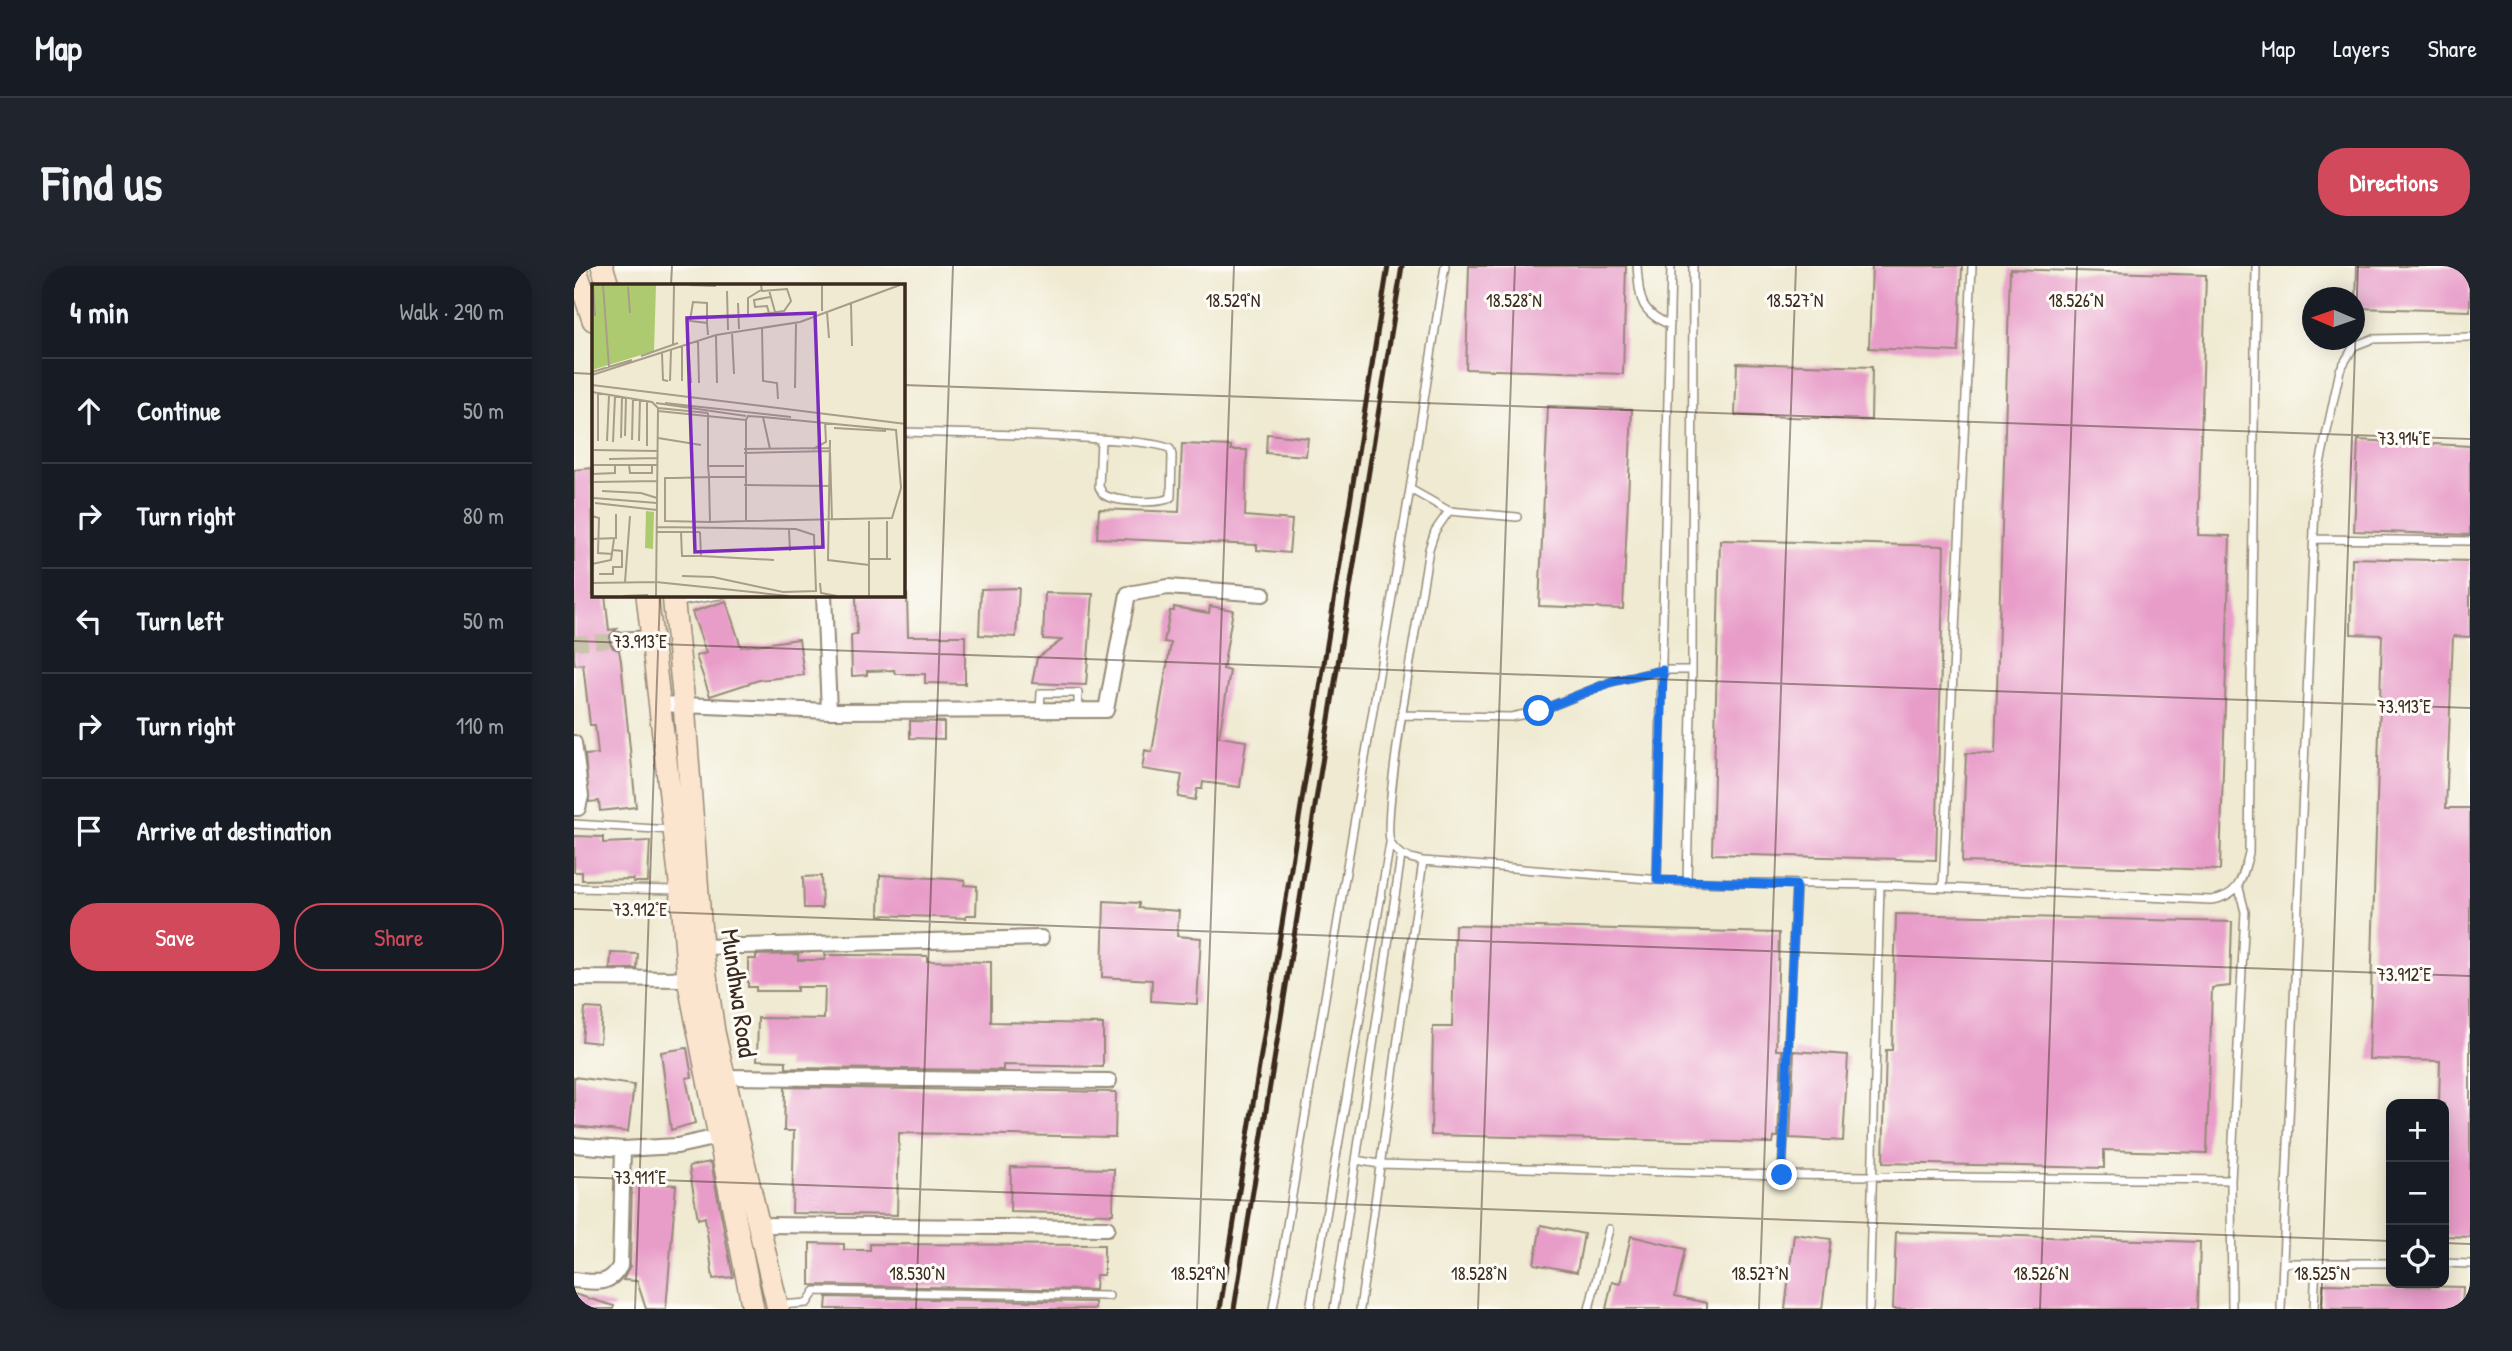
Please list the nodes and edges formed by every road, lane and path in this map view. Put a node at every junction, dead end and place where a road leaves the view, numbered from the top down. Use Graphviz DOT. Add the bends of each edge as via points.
graph roads {
  1 [pos="575,266"];
  2 [pos="602,266"];
  3 [pos="1445,266"];
  4 [pos="1637,266"];
  5 [pos="1671,266"];
  6 [pos="1693,266"];
  7 [pos="1972,266"];
  8 [pos="2256,266"];
  9 [pos="608,284"];
  10 [pos="592,317"];
  11 [pos="1670,325"];
  12 [pos="2470,337"];
  13 [pos="905,432"];
  14 [pos="1101,440"];
  15 [pos="1410,489"];
  16 [pos="1449,510"];
  17 [pos="1517,517"];
  18 [pos="2314,539"];
  19 [pos="2470,541"];
  20 [pos="1263,594"];
  21 [pos="647,597"];
  22 [pos="696,597"];
  23 [pos="824,597"];
  24 [pos="673,599"];
  25 [pos="652,638"];
  26 [pos="618,640"];
  27 [pos="1663,670"];
  28 [pos="1692,670"];
  29 [pos="659,704"];
  30 [pos="684,704"];
  31 [pos="829,711"];
  32 [pos="1402,715"];
  33 [pos="574,743"];
  34 [pos="574,808"];
  35 [pos="574,824"];
  36 [pos="673,830"];
  37 [pos="1390,843"];
  38 [pos="1401,856"];
  39 [pos="1423,861"];
  40 [pos="1657,880"];
  41 [pos="1687,882"];
  42 [pos="1796,885"];
  43 [pos="1880,885"];
  44 [pos="574,888"];
  45 [pos="1943,888"];
  46 [pos="2239,888"];
  47 [pos="681,890"];
  48 [pos="1041,938"];
  49 [pos="702,947"];
  50 [pos="574,978"];
  51 [pos="688,979"];
  52 [pos="723,1077"];
  53 [pos="1109,1081"];
  54 [pos="718,1137"];
  55 [pos="574,1144"];
  56 [pos="623,1149"];
  57 [pos="1356,1160"];
  58 [pos="1379,1164"];
  59 [pos="1872,1174"];
  60 [pos="1782,1175"];
  61 [pos="2231,1180"];
  62 [pos="759,1225"];
  63 [pos="1107,1228"];
  64 [pos="1609,1229"];
  65 [pos="2283,1263"];
  66 [pos="2316,1263"];
  67 [pos="2386,1263"];
  68 [pos="2449,1264"];
  69 [pos="2470,1264"];
  70 [pos="574,1280"];
  71 [pos="1109,1296"];
  72 [pos="777,1307"];
  73 [pos="753,1309"];
  74 [pos="1273,1309"];
  75 [pos="1310,1309"];
  76 [pos="1334,1309"];
  77 [pos="1360,1309"];
  78 [pos="1589,1309"];
  79 [pos="1869,1309"];
  80 [pos="2232,1309"];
  81 [pos="2281,1309"];
  82 [pos="2314,1309"];
  1 -- 10 [label="main road"];
  2 -- 9 [label="main road"];
  3 -- 15 [label="lane"];
  4 -- 11 [label="lane" via="1643,308"];
  5 -- 11 [label="lane"];
  6 -- 28 [label="lane"];
  7 -- 45 [label="lane"];
  8 -- 46 [label="lane" via="2249,853"];
  11 -- 27 [label="lane"];
  12 -- 18 [label="lane" via="2372,339 2354,346 2340,370 2329,412 2316,483"];
  13 -- 14 [label="lane"];
  14 -- 14 [label="lane" via="1159,443 1170,449 1171,496 1161,502 1113,499 1103,494"];
  15 -- 16 [label="lane"];
  15 -- 74 [label="lane"];
  16 -- 17 [label="lane"];
  16 -- 32 [label="lane" via="1434,531 1429,549"];
  18 -- 19 [label="lane"];
  18 -- 65 [label="lane"];
  20 -- 31 [label="street" via="1168,587 1128,594 1106,710"];
  21 -- 25 [label="main road, Mundhwa Road"];
  22 -- 24 [label="lane"];
  23 -- 31 [label="street"];
  24 -- 30 [label="main road, Mundhwa Road"];
  25 -- 26 [label="street"];
  25 -- 29 [label="main road, Mundhwa Road"];
  27 -- 28 [label="lane"];
  27 -- 32 [label="lane" via="1611,682 1539,711 1511,717"];
  27 -- 40 [label="lane"];
  28 -- 41 [label="lane"];
  29 -- 30 [label="street"];
  29 -- 36 [label="main road, Mundhwa Road"];
  30 -- 31 [label="street"];
  30 -- 49 [label="main road, Mundhwa Road"];
  32 -- 37 [label="lane" via="1388,821"];
  33 -- 34 [label="street" via="581,796"];
  35 -- 36 [label="lane"];
  36 -- 47 [label="main road, Mundhwa Road"];
  37 -- 38 [label="lane"];
  37 -- 75 [label="lane"];
  38 -- 39 [label="lane"];
  38 -- 57 [label="lane"];
  39 -- 40 [label="lane"];
  39 -- 58 [label="lane"];
  40 -- 41 [label="lane"];
  41 -- 42 [label="lane"];
  42 -- 43 [label="lane"];
  42 -- 60 [label="lane"];
  43 -- 45 [label="lane"];
  43 -- 59 [label="lane"];
  44 -- 47 [label="lane"];
  45 -- 46 [label="lane" via="2211,900 2227,898"];
  46 -- 61 [label="lane" via="2245,912"];
  47 -- 51 [label="main road, Mundhwa Road"];
  48 -- 49 [label="street"];
  49 -- 52 [label="main road, Mundhwa Road"];
  50 -- 51 [label="street"];
  51 -- 54 [label="main road, Mundhwa Road"];
  52 -- 53 [label="street"];
  52 -- 62 [label="main road, Mundhwa Road"];
  54 -- 56 [label="street" via="677,1146"];
  54 -- 73 [label="main road, Mundhwa Road"];
  55 -- 56 [label="street"];
  56 -- 70 [label="street" via="620,1266 606,1282"];
  57 -- 58 [label="lane"];
  57 -- 76 [label="lane"];
  58 -- 60 [label="lane"];
  58 -- 77 [label="lane"];
  59 -- 60 [label="lane"];
  59 -- 61 [label="lane"];
  59 -- 79 [label="lane"];
  61 -- 80 [label="lane"];
  62 -- 63 [label="street"];
  62 -- 72 [label="main road, Mundhwa Road"];
  64 -- 78 [label="lane"];
  65 -- 66 [label="lane"];
  65 -- 81 [label="lane"];
  66 -- 67 [label="lane"];
  66 -- 82 [label="lane"];
  68 -- 69 [label="lane"];
  71 -- 72 [label="lane" via="815,1291 807,1303"];
}
